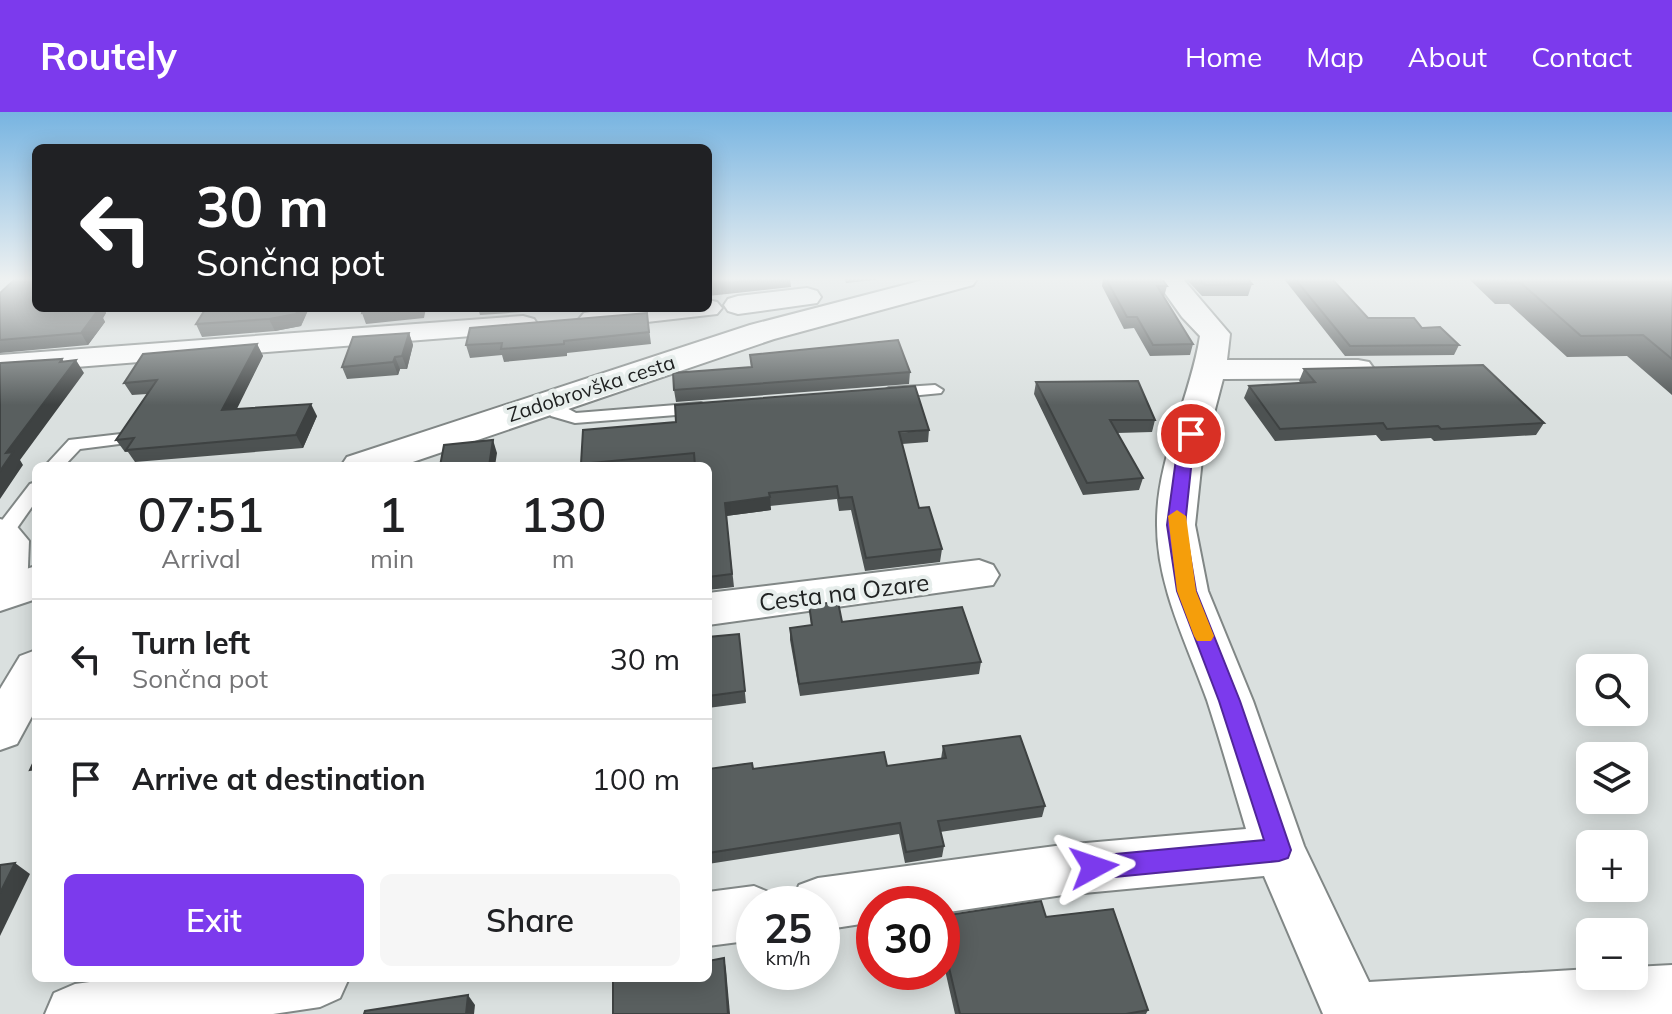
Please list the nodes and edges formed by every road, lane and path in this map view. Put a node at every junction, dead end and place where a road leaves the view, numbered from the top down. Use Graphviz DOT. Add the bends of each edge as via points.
graph roads {
  1 [pos="570,321"];
  2 [pos="752,321"];
  3 [pos="803,321"];
  4 [pos="1202,321"];
  5 [pos="762,332"];
  6 [pos="0,364"];
  7 [pos="1386,369"];
  8 [pos="1210,370"];
  9 [pos="935,390"];
  10 [pos="875,394"];
  11 [pos="546,402"];
  12 [pos="725,406"];
  13 [pos="121,439"];
  14 [pos="58,462"];
  15 [pos="373,462"];
  16 [pos="32,493"];
  17 [pos="2,532"];
  18 [pos="979,575"];
  19 [pos="14,589"];
  20 [pos="712,608"];
  21 [pos="32,680"];
  22 [pos="0,730"];
  23 [pos="1279,850"];
  24 [pos="840,901"];
  25 [pos="736,915"];
  26 [pos="712,918"];
  27 [pos="293,982"];
  28 [pos="1672,994"];
  29 [pos="1352,1013"];
  30 [pos="75,1014"];
  1 -- 6 [label="street"];
  2 -- 5 [label="street"];
  3 -- 5 [label="main road, Zadobrovška cesta"];
  4 -- 8 [label="street" via="1215,334"];
  5 -- 11 [label="main road, Zadobrovška cesta"];
  7 -- 8 [label="street"];
  8 -- 23 [label="street" via="1184,459 1176,525 1187,591"];
  9 -- 10 [label="lane"];
  11 -- 12 [label="lane" via="575,418"];
  11 -- 15 [label="main road, Zadobrovška cesta"];
  13 -- 14 [label="lane" via="75,444"];
  16 -- 17 [label="lane"];
  17 -- 19 [label="street" via="9,541"];
  18 -- 20 [label="street, Cesta na Ozare"];
  21 -- 22 [label="street"];
  23 -- 24 [label="street" via="1063,870"];
  23 -- 29 [label="street"];
  25 -- 26 [label="street"];
  27 -- 30 [label="street"];
  28 -- 29 [label="street"];
}
